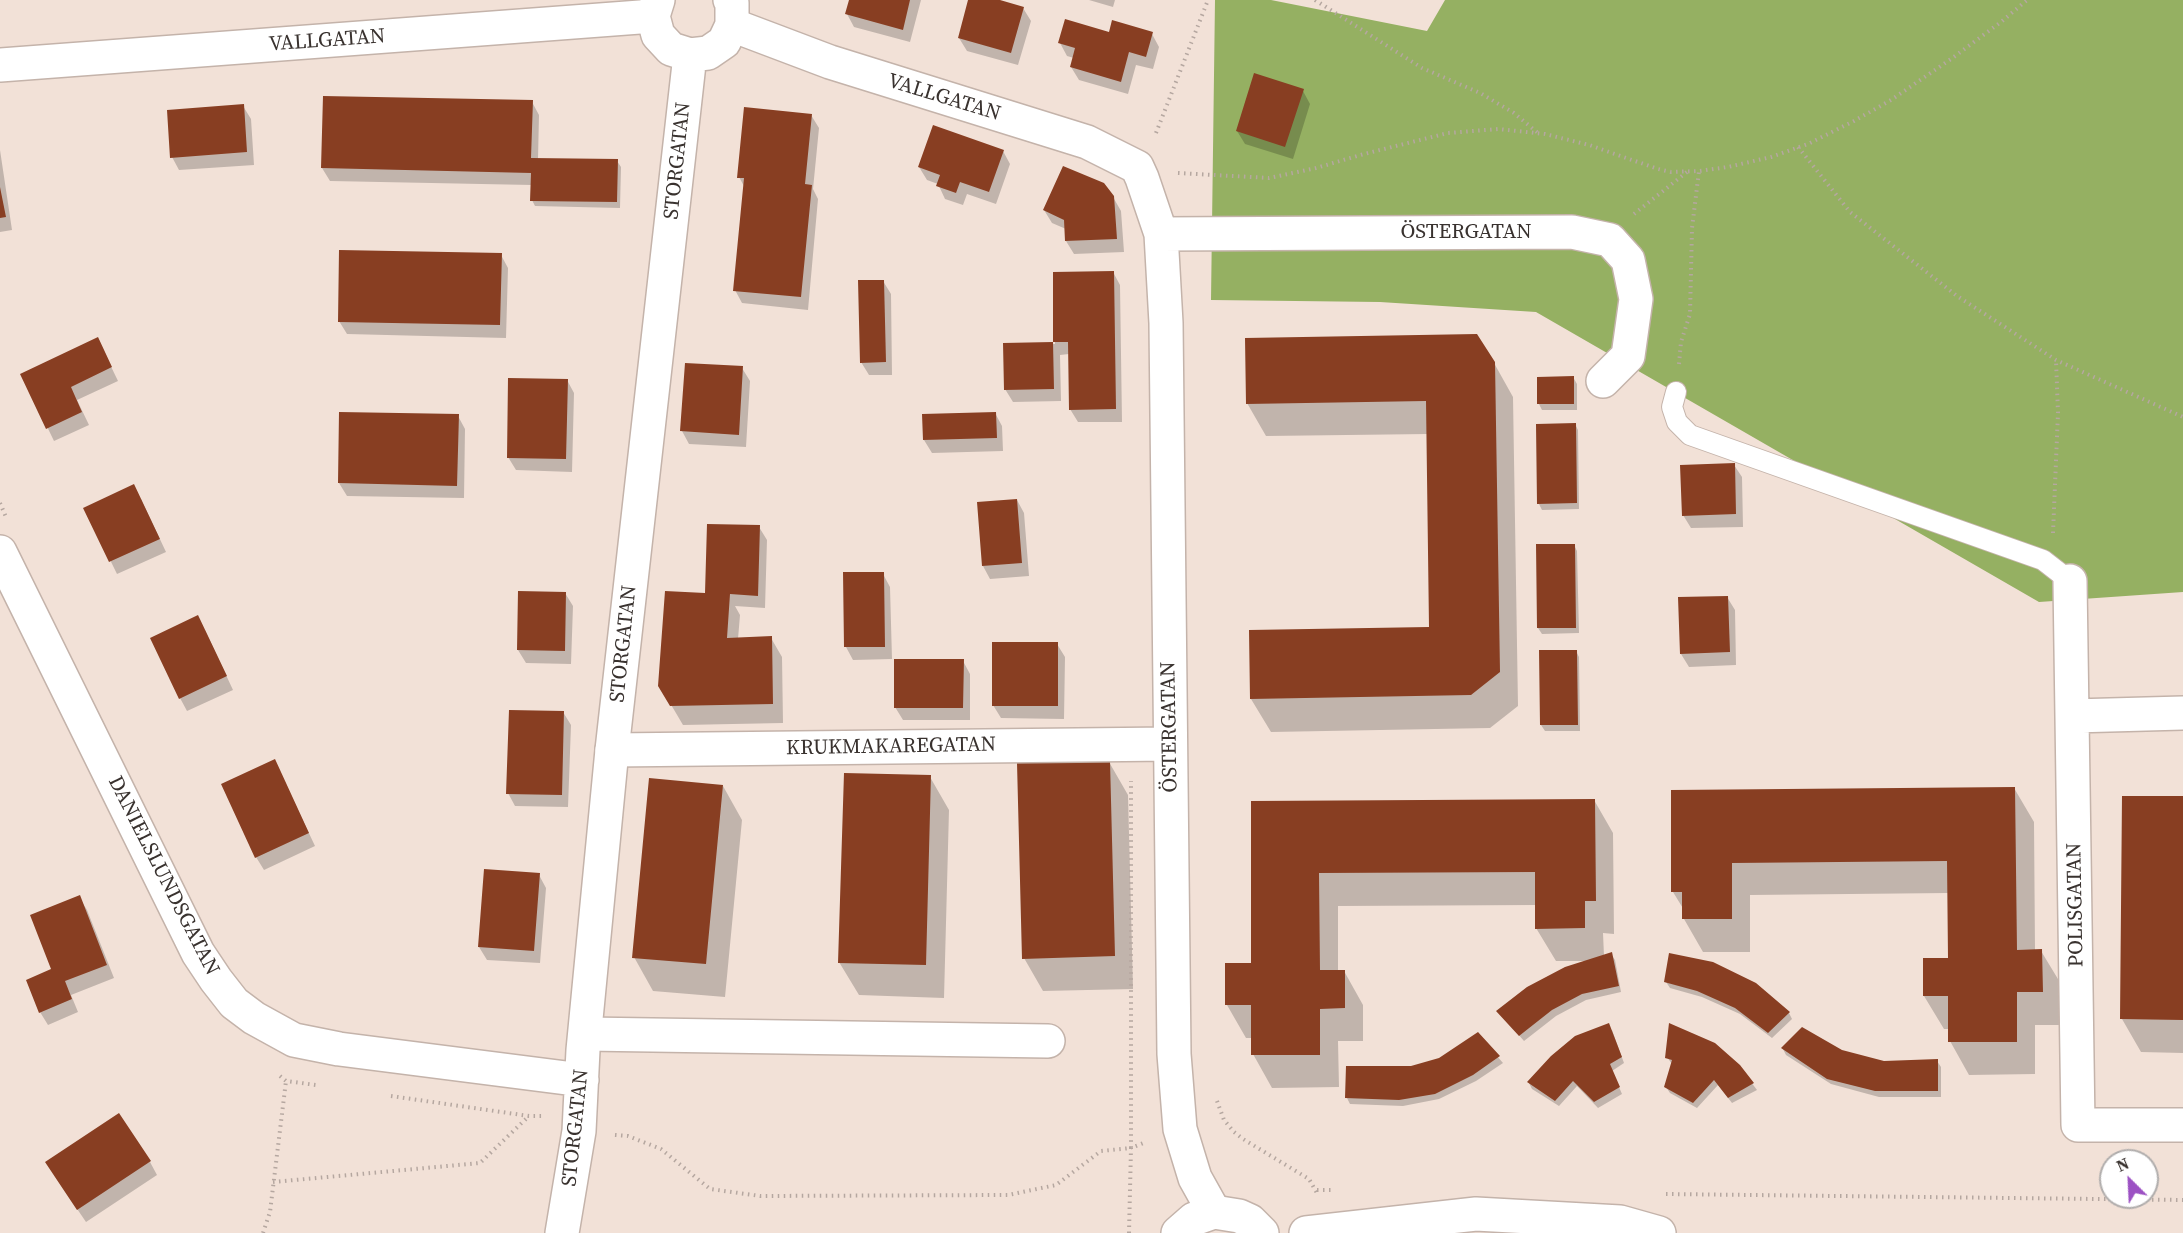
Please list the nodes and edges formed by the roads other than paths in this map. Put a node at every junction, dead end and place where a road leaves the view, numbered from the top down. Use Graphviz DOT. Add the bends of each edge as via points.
graph roads {
  1 [pos="656,8"];
  2 [pos="731,12"];
  3 [pos="690,55"];
  4 [pos="0,65"];
  5 [pos="1144,183"];
  6 [pos="1161,234"];
  7 [pos="1603,381"];
  8 [pos="1676,392"];
  9 [pos="5,538"];
  10 [pos="2061,574"];
  11 [pos="2183,713"];
  12 [pos="2073,716"];
  13 [pos="1170,744"];
  14 [pos="612,750"];
  15 [pos="586,1034"];
  16 [pos="1048,1041"];
  17 [pos="582,1080"];
  18 [pos="2183,1125"];
  19 [pos="1214,1212"];
  20 [pos="1317,1231"];
  21 [pos="562,1233"];
  22 [pos="1178,1233"];
  23 [pos="1262,1233"];
  24 [pos="1659,1233"];
  1 -- 3 [label="street" via="658,35 671,49"];
  1 -- 4 [label="street, VALLGATAN"];
  2 -- 3 [label="street" via="724,42 708,53"];
  2 -- 5 [label="street, VALLGATAN" via="830,62 1087,142 1137,167"];
  3 -- 14 [label="street, STORGATAN"];
  5 -- 6 [label="street, ÖSTERGATAN"];
  6 -- 7 [label="street, ÖSTERGATAN" via="1572,232 1610,240 1628,260 1636,299 1628,356"];
  6 -- 13 [label="street, ÖSTERGATAN" via="1166,323"];
  8 -- 10 [label="lane" via="1672,407 1677,422 1690,435 2043,560"];
  9 -- 17 [label="street, DANIELSLUNDSGATAN" via="198,953 234,1003 294,1040"];
  10 -- 12 [label="street, POLISGATAN"];
  11 -- 12 [label="street"];
  12 -- 18 [label="street, POLISGATAN" via="2078,1125"];
  13 -- 14 [label="street, KRUKMAKAREGATAN"];
  13 -- 19 [label="street, ÖSTERGATAN" via="1174,1054 1180,1129 1195,1178"];
  14 -- 15 [label="street, STORGATAN"];
  15 -- 16 [label="street"];
  15 -- 17 [label="street, STORGATAN"];
  17 -- 21 [label="street, STORGATAN" via="579,1131"];
  19 -- 22 [label="street" via="1194,1219"];
  19 -- 23 [label="street" via="1239,1216"];
  20 -- 24 [label="street" via="1476,1214 1620,1222"];
}
